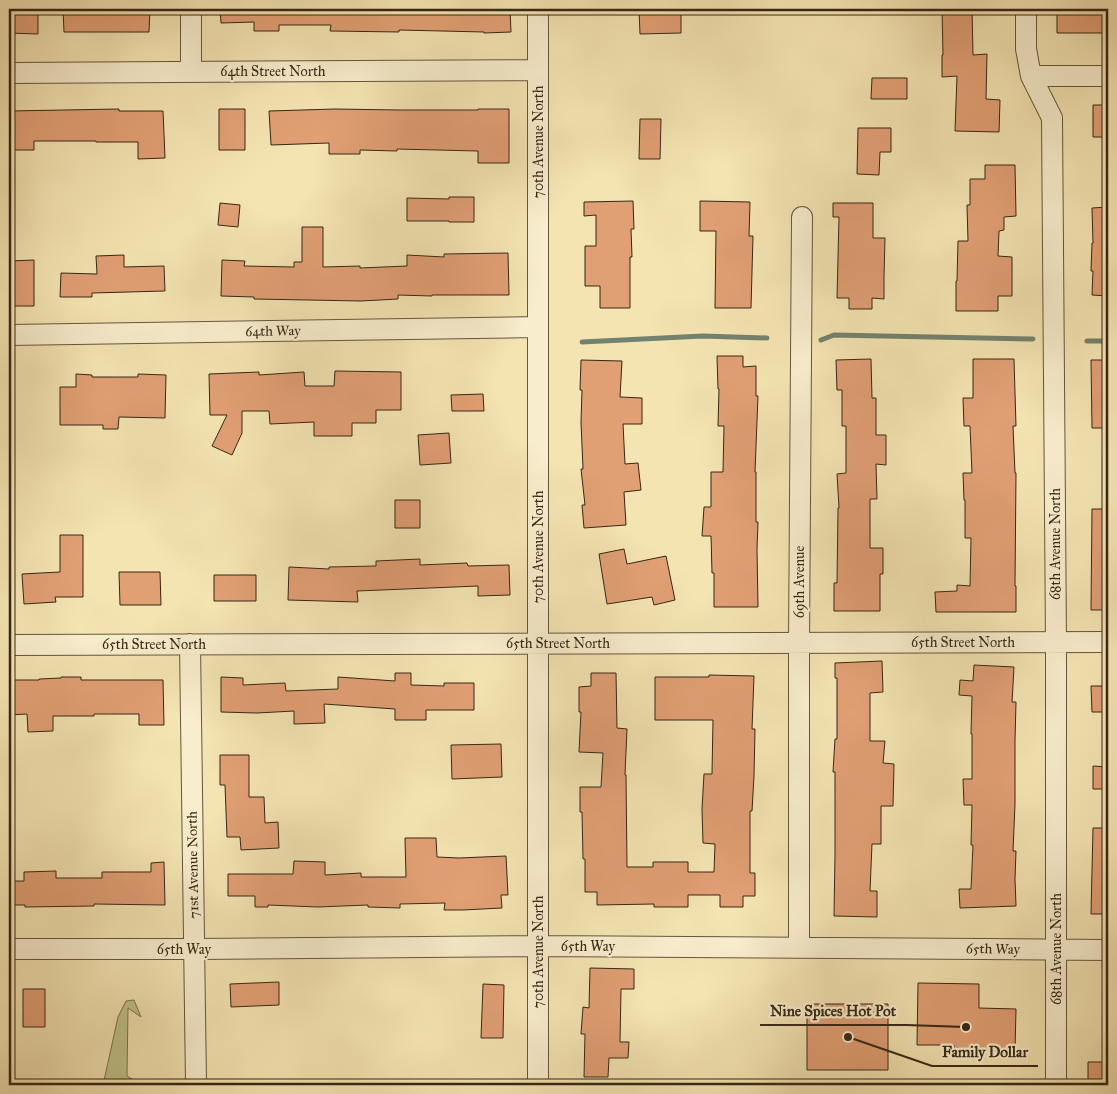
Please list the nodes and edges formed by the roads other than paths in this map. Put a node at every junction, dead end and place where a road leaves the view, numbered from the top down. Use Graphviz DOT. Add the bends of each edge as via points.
graph roads {
  1 [pos="191,9"];
  2 [pos="538,9"];
  3 [pos="1026,9"];
  4 [pos="538,70"];
  5 [pos="192,72"];
  6 [pos="9,73"];
  7 [pos="1031,76"];
  8 [pos="1108,76"];
  9 [pos="802,217"];
  10 [pos="538,327"];
  11 [pos="9,335"];
  12 [pos="1056,642"];
  13 [pos="1108,642"];
  14 [pos="538,643"];
  15 [pos="798,643"];
  16 [pos="190,644"];
  17 [pos="9,645"];
  18 [pos="538,946"];
  19 [pos="798,947"];
  20 [pos="9,949"];
  21 [pos="195,949"];
  22 [pos="1056,950"];
  23 [pos="1108,950"];
  24 [pos="196,1085"];
  25 [pos="538,1085"];
  26 [pos="1056,1085"];
  1 -- 5 [label="street"];
  2 -- 4 [label="street, 70th Avenue North"];
  3 -- 7 [label="street, 68th Avenue North" via="1026,49"];
  4 -- 5 [label="street, 64th Street North"];
  4 -- 10 [label="street, 70th Avenue North"];
  5 -- 6 [label="street, 64th Street North"];
  7 -- 8 [label="street"];
  7 -- 12 [label="street, 68th Avenue North" via="1052,118"];
  9 -- 15 [label="street, 69th Avenue"];
  10 -- 11 [label="street, 64th Way"];
  10 -- 14 [label="street, 70th Avenue North"];
  12 -- 13 [label="street, 65th Street North"];
  12 -- 15 [label="street, 65th Street North"];
  12 -- 22 [label="street, 68th Avenue North"];
  14 -- 15 [label="street, 65th Street North"];
  14 -- 16 [label="street, 65th Street North"];
  14 -- 18 [label="street, 70th Avenue North"];
  15 -- 19 [label="street, 69th Avenue"];
  16 -- 17 [label="street, 65th Street North"];
  16 -- 21 [label="street, 71st Avenue North"];
  18 -- 19 [label="street, 65th Way"];
  18 -- 21 [label="street, 65th Way"];
  18 -- 25 [label="street, 70th Avenue North"];
  19 -- 22 [label="street, 65th Way"];
  20 -- 21 [label="street, 65th Way"];
  21 -- 24 [label="street, 71st Avenue North"];
  22 -- 23 [label="street, 65th Way"];
  22 -- 26 [label="street, 68th Avenue North"];
}
